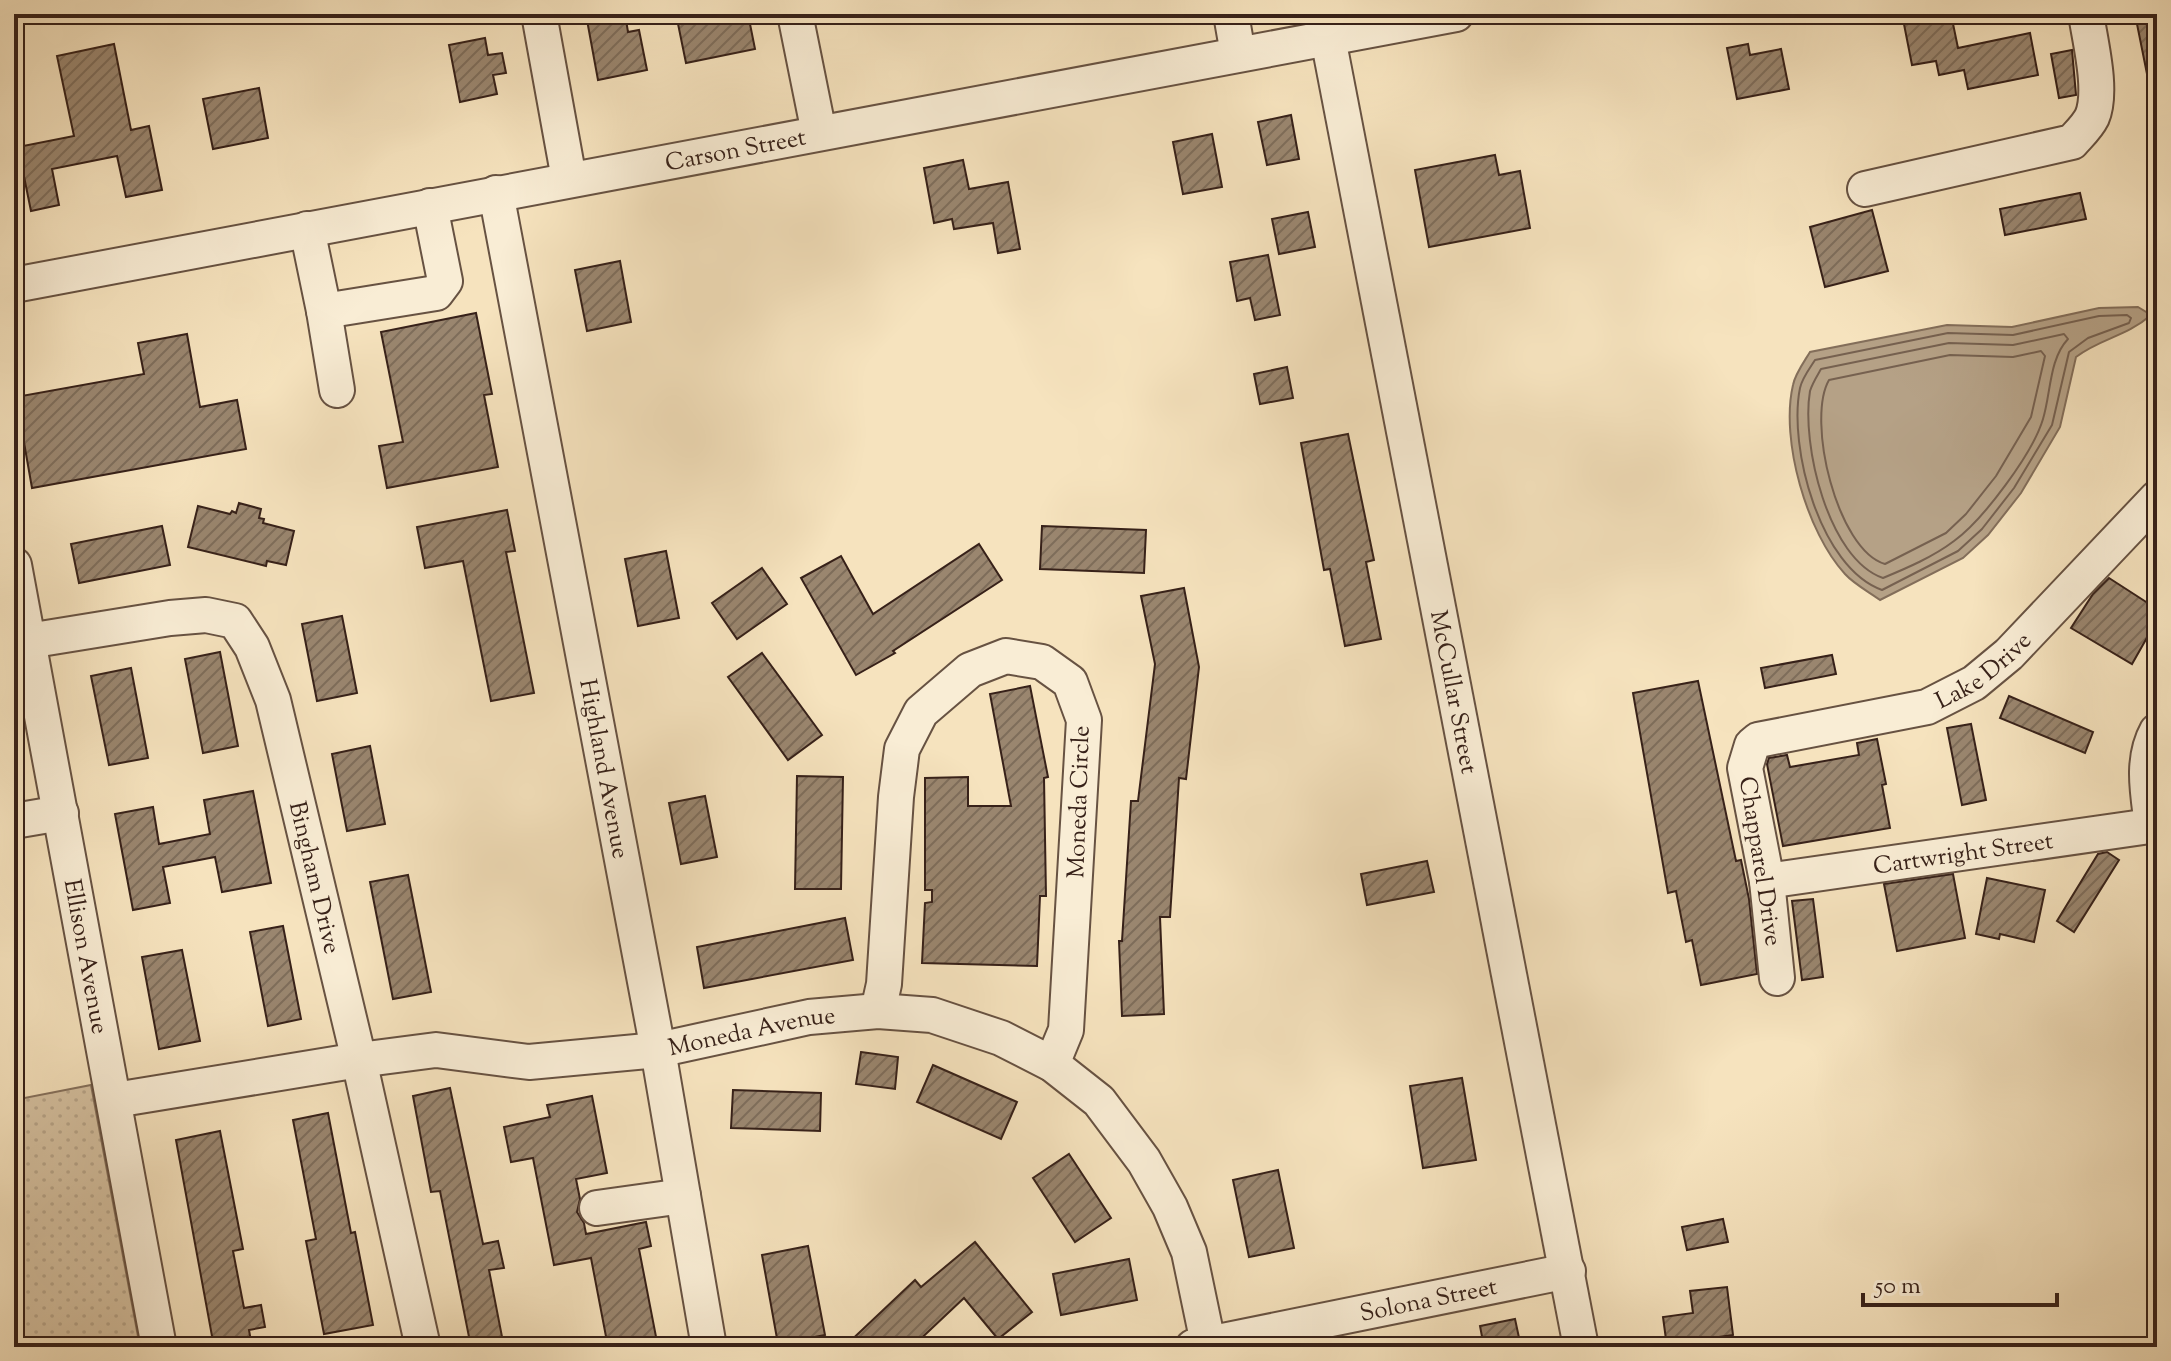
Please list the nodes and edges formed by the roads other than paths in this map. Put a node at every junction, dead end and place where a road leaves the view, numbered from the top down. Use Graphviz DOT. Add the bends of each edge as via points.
graph roads {
  1 [pos="539,14"];
  2 [pos="795,14"];
  3 [pos="1231,14"];
  4 [pos="1456,14"];
  5 [pos="2086,14"];
  6 [pos="1328,38"];
  7 [pos="1238,54"];
  8 [pos="819,133"];
  9 [pos="569,179"];
  10 [pos="1865,189"];
  11 [pos="496,193"];
  12 [pos="430,206"];
  13 [pos="307,229"];
  14 [pos="14,285"];
  15 [pos="324,311"];
  16 [pos="337,390"];
  17 [pos="2157,498"];
  18 [pos="14,565"];
  19 [pos="21,620"];
  20 [pos="2157,731"];
  21 [pos="1752,745"];
  22 [pos="61,813"];
  23 [pos="14,821"];
  24 [pos="2155,825"];
  25 [pos="1767,881"];
  26 [pos="1777,978"];
  27 [pos="878,1011"];
  28 [pos="658,1050"];
  29 [pos="359,1060"];
  30 [pos="1052,1064"];
  31 [pos="115,1100"];
  32 [pos="683,1196"];
  33 [pos="597,1208"];
  34 [pos="1568,1271"];
  35 [pos="1201,1345"];
  36 [pos="159,1347"];
  37 [pos="423,1347"];
  38 [pos="709,1347"];
  39 [pos="1581,1347"];
  1 -- 9 [label="street"];
  2 -- 8 [label="street"];
  3 -- 7 [label="street"];
  4 -- 6 [label="street, Carson Street"];
  5 -- 10 [label="street" via="2095,103 2085,128 2072,142"];
  6 -- 7 [label="street, Carson Street"];
  6 -- 34 [label="street, McCullar Street"];
  7 -- 8 [label="street, Carson Street"];
  8 -- 9 [label="street, Carson Street"];
  9 -- 11 [label="street, Carson Street"];
  11 -- 12 [label="street, Carson Street"];
  11 -- 28 [label="street, Highland Avenue"];
  12 -- 13 [label="street, Carson Street"];
  12 -- 15 [label="street" via="445,281 439,291"];
  13 -- 14 [label="street, Carson Street"];
  13 -- 15 [label="street"];
  15 -- 16 [label="street"];
  17 -- 21 [label="street, Lake Drive" via="2009,654 1974,683 1927,707"];
  18 -- 19 [label="street, Ellison Avenue"];
  19 -- 22 [label="street, Ellison Avenue"];
  19 -- 29 [label="street, Bingham Drive" via="206,615 235,621 252,647 273,700"];
  20 -- 24 [label="street" via="2149,745 2147,779"];
  21 -- 25 [label="street, Chapparel Drive" via="1745,768"];
  22 -- 23 [label="street"];
  22 -- 31 [label="street, Ellison Avenue"];
  24 -- 25 [label="street, Cartwright Street"];
  25 -- 26 [label="street, Chapparel Drive"];
  27 -- 28 [label="street, Moneda Avenue" via="809,1017"];
  27 -- 30 [label="street, Moneda Avenue" via="932,1015 1001,1038"];
  27 -- 30 [label="street, Moneda Circle" via="902,749 921,712 970,670 1006,656 1042,662 1070,682 1084,720 1066,1030"];
  28 -- 29 [label="street, Moneda Avenue" via="529,1062 436,1050"];
  28 -- 32 [label="street, Highland Avenue"];
  29 -- 31 [label="street, Moneda Avenue"];
  29 -- 37 [label="street, Bingham Drive"];
  30 -- 35 [label="street, Moneda Avenue" via="1099,1101 1170,1207 1189,1252"];
  31 -- 36 [label="street, Ellison Avenue"];
  32 -- 33 [label="street"];
  32 -- 38 [label="street, Highland Avenue"];
  34 -- 35 [label="street, Solona Street"];
  34 -- 39 [label="street, McCullar Street"];
}
